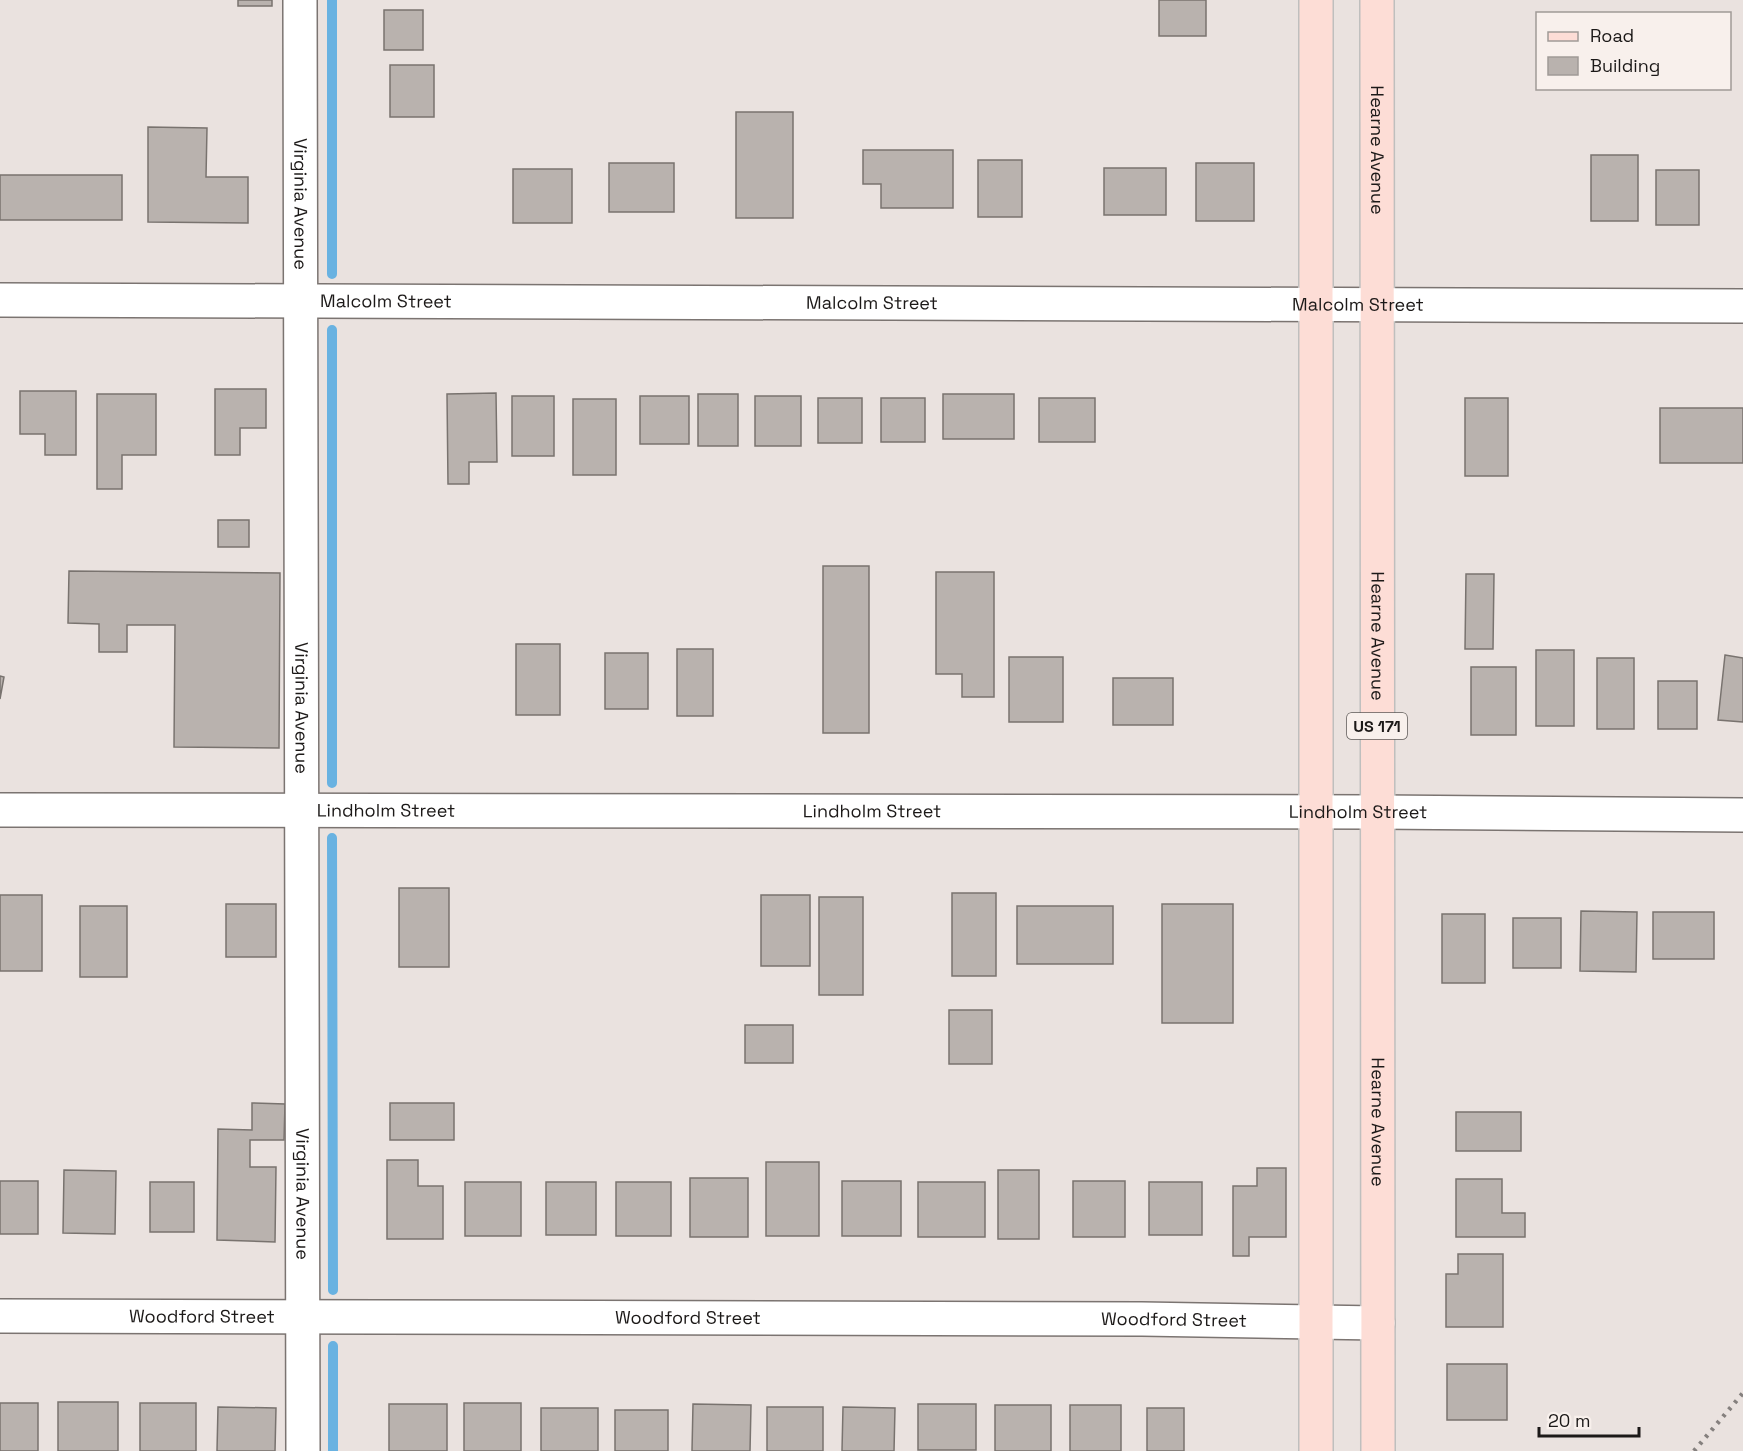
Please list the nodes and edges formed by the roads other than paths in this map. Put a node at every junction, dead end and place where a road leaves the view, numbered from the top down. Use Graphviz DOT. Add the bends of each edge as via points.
graph roads {
  1 [pos="300,0"];
  2 [pos="1316,0"];
  3 [pos="1377,0"];
  4 [pos="0,300"];
  5 [pos="301,302"];
  6 [pos="1316,304"];
  7 [pos="1377,305"];
  8 [pos="1743,306"];
  9 [pos="0,810"];
  10 [pos="300,810"];
  11 [pos="1316,812"];
  12 [pos="1377,812"];
  13 [pos="1743,815"];
  14 [pos="0,1316"];
  15 [pos="304,1318"];
  16 [pos="1316,1322"];
  17 [pos="1378,1323"];
  18 [pos="303,1451"];
  19 [pos="1316,1451"];
  20 [pos="1378,1451"];
  1 -- 5 [label="street, Virginia Avenue"];
  2 -- 6 [label="main road"];
  3 -- 7 [label="main road, Hearne Avenue / US 171"];
  4 -- 5 [label="street, Malcolm Street"];
  5 -- 6 [label="street, Malcolm Street"];
  5 -- 10 [label="street, Virginia Avenue"];
  6 -- 7 [label="street, Malcolm Street"];
  6 -- 11 [label="main road"];
  7 -- 8 [label="street, Malcolm Street"];
  7 -- 12 [label="main road, Hearne Avenue / US 171"];
  9 -- 10 [label="street, Lindholm Street"];
  10 -- 11 [label="street, Lindholm Street"];
  10 -- 15 [label="street, Virginia Avenue"];
  11 -- 12 [label="street, Lindholm Street"];
  11 -- 16 [label="main road"];
  12 -- 13 [label="street, Lindholm Street"];
  12 -- 17 [label="main road, Hearne Avenue / US 171"];
  14 -- 15 [label="street, Woodford Street"];
  15 -- 16 [label="street, Woodford Street"];
  15 -- 18 [label="street, Virginia Avenue"];
  16 -- 17 [label="street, Woodford Street"];
  16 -- 19 [label="main road"];
  17 -- 20 [label="main road, Hearne Avenue / US 171"];
}
